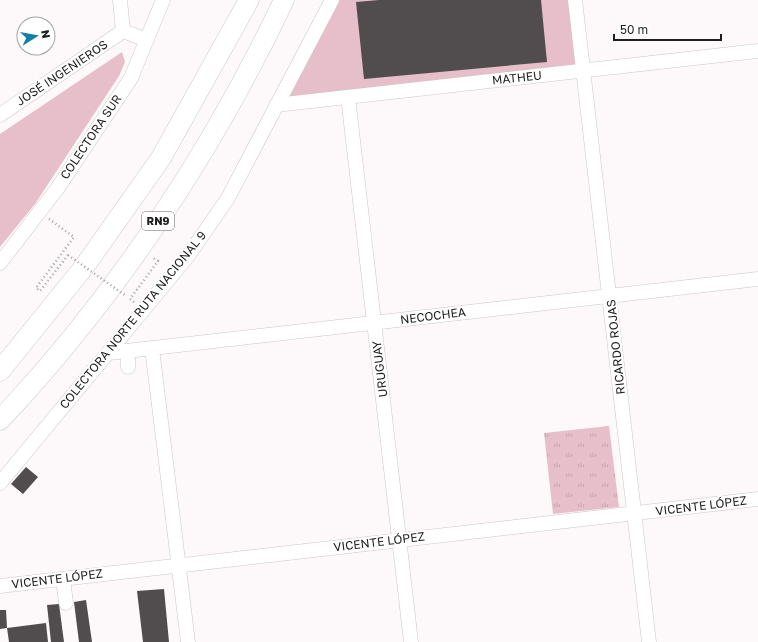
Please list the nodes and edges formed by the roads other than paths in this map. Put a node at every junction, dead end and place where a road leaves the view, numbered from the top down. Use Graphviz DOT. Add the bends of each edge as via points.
graph roads {
  1 [pos="120,0"];
  2 [pos="162,0"];
  3 [pos="249,0"];
  4 [pos="284,0"];
  5 [pos="332,0"];
  6 [pos="575,0"];
  7 [pos="123,31"];
  8 [pos="147,40"];
  9 [pos="758,51"];
  10 [pos="582,70"];
  11 [pos="348,96"];
  12 [pos="276,104"];
  13 [pos="0,115"];
  14 [pos="0,263"];
  15 [pos="758,279"];
  16 [pos="607,296"];
  17 [pos="374,323"];
  18 [pos="152,348"];
  19 [pos="128,351"];
  20 [pos="109,353"];
  21 [pos="128,367"];
  22 [pos="0,371"];
  23 [pos="0,420"];
  24 [pos="0,483"];
  25 [pos="758,499"];
  26 [pos="632,513"];
  27 [pos="400,540"];
  28 [pos="178,565"];
  29 [pos="63,579"];
  30 [pos="0,586"];
  31 [pos="66,603"];
  32 [pos="188,642"];
  33 [pos="411,642"];
  34 [pos="644,642"];
  35 [pos="649,642"];
  1 -- 7 [label="street"];
  2 -- 8 [label="street, COLECTORA SUR"];
  3 -- 22 [label="highway, RN9" via="156,164 84,267"];
  4 -- 23 [label="highway, RN9" via="219,124 141,247 90,314"];
  5 -- 12 [label="street, COLECTORA NORTE RUTA NACIONAL 9"];
  6 -- 10 [label="street, RICARDO ROJAS"];
  7 -- 8 [label="street"];
  7 -- 13 [label="street, JOSÉ INGENIEROS"];
  8 -- 14 [label="street, COLECTORA SUR" via="131,78 98,130 40,213"];
  9 -- 10 [label="street, MATHEU"];
  10 -- 11 [label="street, MATHEU"];
  10 -- 16 [label="street, RICARDO ROJAS"];
  11 -- 12 [label="street, MATHEU"];
  11 -- 17 [label="street, URUGUAY"];
  12 -- 20 [label="street, COLECTORA NORTE RUTA NACIONAL 9" via="224,204 188,256"];
  15 -- 16 [label="street, NECOCHEA"];
  16 -- 17 [label="street, NECOCHEA"];
  16 -- 26 [label="street, RICARDO ROJAS"];
  17 -- 18 [label="street, NECOCHEA"];
  17 -- 27 [label="street, URUGUAY"];
  18 -- 19 [label="street, NECOCHEA"];
  18 -- 28 [label="street"];
  19 -- 20 [label="street, NECOCHEA"];
  19 -- 21 [label="street"];
  20 -- 24 [label="street, COLECTORA NORTE RUTA NACIONAL 9"];
  25 -- 26 [label="street, VICENTE LÓPEZ"];
  26 -- 27 [label="street, VICENTE LÓPEZ"];
  26 -- 34 [label="street, RICARDO ROJAS"];
  26 -- 35 [label="street, RICARDO ROJAS"];
  27 -- 28 [label="street, VICENTE LÓPEZ"];
  27 -- 33 [label="street, URUGUAY"];
  28 -- 29 [label="street, VICENTE LÓPEZ"];
  28 -- 32 [label="street"];
  29 -- 30 [label="street, VICENTE LÓPEZ"];
  29 -- 31 [label="street"];
}
